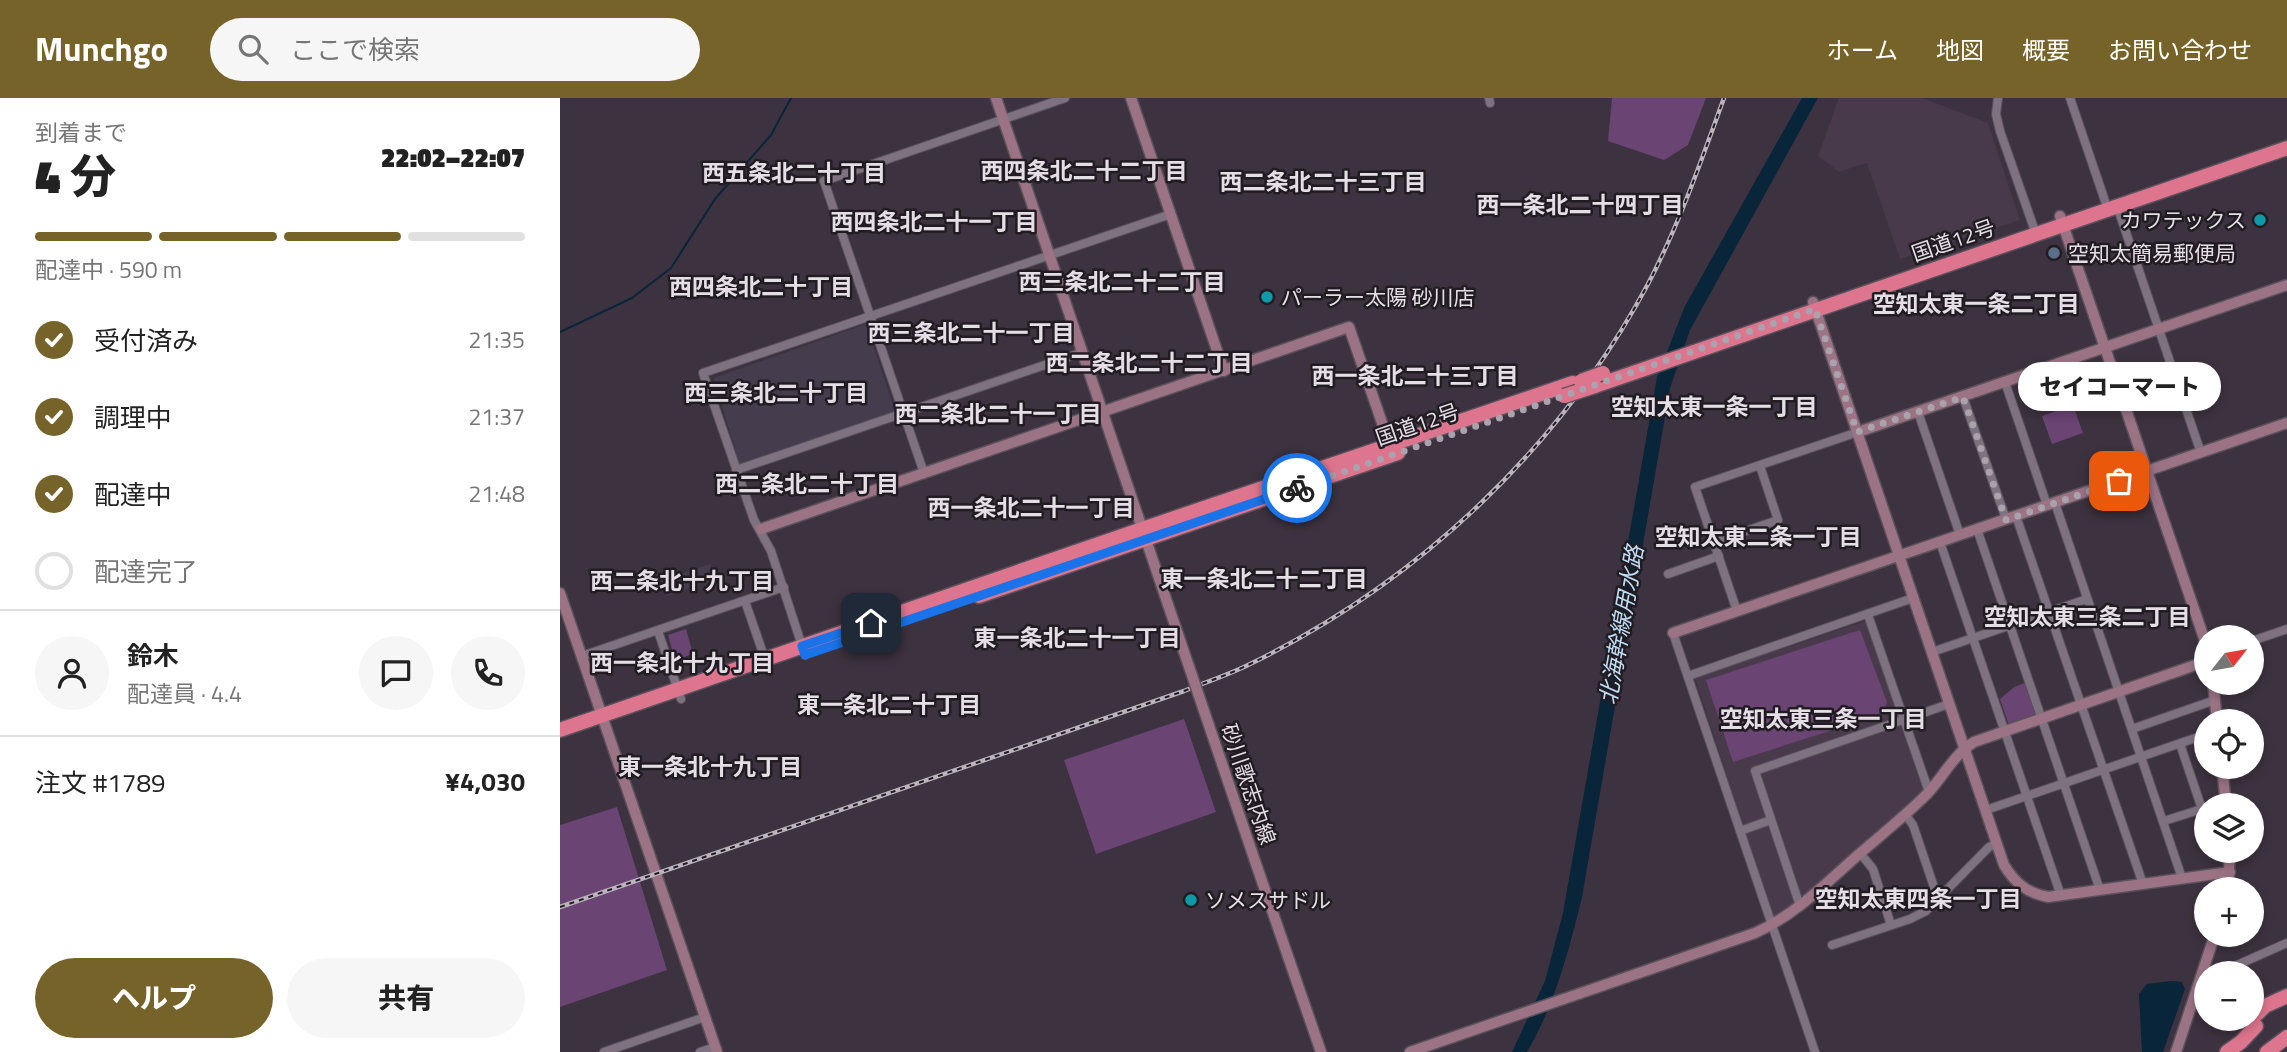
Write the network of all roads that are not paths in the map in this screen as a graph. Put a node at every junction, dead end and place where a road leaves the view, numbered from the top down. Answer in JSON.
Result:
{"nodes":[{"id":1,"x":996,"y":98,"type":"edge"},
{"id":2,"x":1065,"y":98,"type":"edge"},
{"id":3,"x":1131,"y":98,"type":"edge"},
{"id":4,"x":1998,"y":98,"type":"edge"},
{"id":5,"x":2070,"y":98,"type":"edge"},
{"id":6,"x":1004,"y":119,"type":"junction"},
{"id":7,"x":2287,"y":139,"type":"edge"},
{"id":8,"x":2287,"y":148,"type":"edge"},
{"id":9,"x":2111,"y":204,"type":"junction"},
{"id":10,"x":1171,"y":214,"type":"junction"},
{"id":11,"x":2062,"y":220,"type":"junction"},
{"id":12,"x":2034,"y":230,"type":"junction"},
{"id":13,"x":1050,"y":254,"type":"junction"},
{"id":14,"x":2287,"y":285,"type":"edge"},
{"id":15,"x":1814,"y":305,"type":"junction"},
{"id":16,"x":871,"y":316,"type":"junction"},
{"id":17,"x":2159,"y":330,"type":"junction"},
{"id":18,"x":2105,"y":348,"type":"junction"},
{"id":19,"x":1083,"y":352,"type":"junction"},
{"id":20,"x":1224,"y":371,"type":"junction"},
{"id":21,"x":2006,"y":382,"type":"junction"},
{"id":22,"x":1568,"y":389,"type":"junction"},
{"id":23,"x":1963,"y":397,"type":"junction"},
{"id":24,"x":1103,"y":412,"type":"junction"},
{"id":25,"x":1918,"y":412,"type":"junction"},
{"id":26,"x":904,"y":414,"type":"junction"},
{"id":27,"x":2287,"y":423,"type":"edge"},
{"id":28,"x":1857,"y":432,"type":"junction"},
{"id":29,"x":1390,"y":446,"type":"junction"},
{"id":30,"x":2201,"y":453,"type":"junction"},
{"id":31,"x":1760,"y":466,"type":"junction"},
{"id":32,"x":736,"y":470,"type":"junction"},
{"id":33,"x":2147,"y":471,"type":"junction"},
{"id":34,"x":924,"y":473,"type":"junction"},
{"id":35,"x":2051,"y":504,"type":"junction"},
{"id":36,"x":2011,"y":518,"type":"junction"},
{"id":37,"x":761,"y":529,"type":"junction"},
{"id":38,"x":1977,"y":529,"type":"junction"},
{"id":39,"x":1144,"y":535,"type":"junction"},
{"id":40,"x":1960,"y":535,"type":"junction"},
{"id":41,"x":1714,"y":542,"type":"junction"},
{"id":42,"x":1940,"y":542,"type":"junction"},
{"id":43,"x":1900,"y":555,"type":"junction"},
{"id":44,"x":1719,"y":556,"type":"junction"},
{"id":45,"x":1668,"y":574,"type":"dead end"},
{"id":46,"x":784,"y":587,"type":"junction"},
{"id":47,"x":560,"y":593,"type":"edge"},
{"id":48,"x":1913,"y":598,"type":"junction"},
{"id":49,"x":2088,"y":599,"type":"junction"},
{"id":50,"x":745,"y":601,"type":"junction"},
{"id":51,"x":1737,"y":611,"type":"junction"},
{"id":52,"x":2049,"y":612,"type":"junction"},
{"id":53,"x":1868,"y":615,"type":"junction"},
{"id":54,"x":2200,"y":625,"type":"edge"},
{"id":55,"x":2011,"y":626,"type":"junction"},
{"id":56,"x":2287,"y":629,"type":"edge"},
{"id":57,"x":658,"y":631,"type":"junction"},
{"id":58,"x":1673,"y":633,"type":"joint"},
{"id":59,"x":2264,"y":637,"type":"edge"},
{"id":60,"x":1973,"y":639,"type":"junction"},
{"id":61,"x":804,"y":651,"type":"junction"},
{"id":62,"x":1932,"y":652,"type":"junction"},
{"id":63,"x":582,"y":656,"type":"junction"},
{"id":64,"x":766,"y":664,"type":"junction"},
{"id":65,"x":2194,"y":665,"type":"edge"},
{"id":66,"x":1688,"y":677,"type":"junction"},
{"id":67,"x":2119,"y":691,"type":"junction"},
{"id":68,"x":680,"y":694,"type":"junction"},
{"id":69,"x":2215,"y":695,"type":"edge"},
{"id":70,"x":2215,"y":699,"type":"junction"},
{"id":71,"x":1950,"y":704,"type":"junction"},
{"id":72,"x":2081,"y":704,"type":"junction"},
{"id":73,"x":2216,"y":709,"type":"edge"},
{"id":74,"x":2042,"y":718,"type":"junction"},
{"id":75,"x":603,"y":720,"type":"junction"},
{"id":76,"x":1905,"y":720,"type":"junction"},
{"id":77,"x":2132,"y":729,"type":"junction"},
{"id":78,"x":560,"y":730,"type":"edge"},
{"id":79,"x":2005,"y":730,"type":"junction"},
{"id":80,"x":2194,"y":739,"type":"edge"},
{"id":81,"x":560,"y":740,"type":"edge"},
{"id":82,"x":2180,"y":744,"type":"junction"},
{"id":83,"x":1964,"y":748,"type":"junction"},
{"id":84,"x":2142,"y":757,"type":"junction"},
{"id":85,"x":2103,"y":770,"type":"junction"},
{"id":86,"x":2064,"y":784,"type":"junction"},
{"id":87,"x":1929,"y":792,"type":"junction"},
{"id":88,"x":2198,"y":793,"type":"edge"},
{"id":89,"x":2027,"y":796,"type":"junction"},
{"id":90,"x":1986,"y":810,"type":"junction"},
{"id":91,"x":2194,"y":811,"type":"edge"},
{"id":92,"x":1905,"y":814,"type":"junction"},
{"id":93,"x":1771,"y":820,"type":"junction"},
{"id":94,"x":2164,"y":821,"type":"junction"},
{"id":95,"x":1740,"y":831,"type":"junction"},
{"id":96,"x":1997,"y":843,"type":"junction"},
{"id":97,"x":1860,"y":853,"type":"junction"},
{"id":98,"x":2230,"y":863,"type":"edge"},
{"id":99,"x":2230,"y":872,"type":"junction"},
{"id":100,"x":2229,"y":877,"type":"edge"},
{"id":101,"x":2182,"y":878,"type":"junction"},
{"id":102,"x":2143,"y":884,"type":"junction"},
{"id":103,"x":2100,"y":890,"type":"junction"},
{"id":104,"x":2061,"y":896,"type":"junction"},
{"id":105,"x":1938,"y":900,"type":"junction"},
{"id":106,"x":1800,"y":906,"type":"junction"},
{"id":107,"x":1772,"y":925,"type":"junction"},
{"id":108,"x":1891,"y":925,"type":"junction"},
{"id":109,"x":2287,"y":943,"type":"edge"},
{"id":110,"x":1832,"y":945,"type":"dead end"},
{"id":111,"x":2246,"y":961,"type":"edge"},
{"id":112,"x":2287,"y":996,"type":"edge"},
{"id":113,"x":2194,"y":1004,"type":"edge"},
{"id":114,"x":2287,"y":1008,"type":"edge"},
{"id":115,"x":2264,"y":1012,"type":"edge"},
{"id":116,"x":2264,"y":1015,"type":"edge"},
{"id":117,"x":705,"y":1017,"type":"junction"},
{"id":118,"x":2247,"y":1031,"type":"edge"},
{"id":119,"x":2287,"y":1037,"type":"edge"},
{"id":120,"x":716,"y":1049,"type":"edge"},
{"id":121,"x":2228,"y":1051,"type":"edge"},
{"id":122,"x":605,"y":1052,"type":"edge"},
{"id":123,"x":700,"y":1052,"type":"edge"},
{"id":124,"x":1321,"y":1052,"type":"edge"},
{"id":125,"x":1410,"y":1052,"type":"edge"},
{"id":126,"x":1815,"y":1052,"type":"edge"},
{"id":127,"x":2176,"y":1052,"type":"edge"},
{"id":128,"x":2267,"y":1052,"type":"edge"}],
"edges":[{"from":1,"to":6,"type":"street","name":"砂川歌志内線"},
{"from":2,"to":6,"type":"street"},
{"from":3,"to":10,"type":"street"},
{"from":4,"to":12,"type":"street"},
{"from":5,"to":9,"type":"street"},
{"from":6,"to":13,"type":"street","name":"砂川歌志内線"},
{"from":6,"to":16,"type":"street"},
{"from":7,"to":9,"type":"highway","name":"国道12号"},
{"from":8,"to":9,"type":"highway","name":"国道12号"},
{"from":9,"to":11,"type":"highway","name":"国道12号"},
{"from":9,"to":17,"type":"street"},
{"from":10,"to":13,"type":"street"},
{"from":10,"to":20,"type":"street"},
{"from":11,"to":12,"type":"highway","name":"国道12号"},
{"from":11,"to":18,"type":"street"},
{"from":12,"to":15,"type":"highway","name":"国道12号"},
{"from":13,"to":16,"type":"street"},
{"from":13,"to":19,"type":"street","name":"砂川歌志内線"},
{"from":14,"to":17,"type":"street"},
{"from":15,"to":22,"type":"highway","name":"国道12号","bridge":true},
{"from":15,"to":28,"type":"street"},
{"from":16,"to":26,"type":"street"},
{"from":16,"to":32,"type":"street"},
{"from":17,"to":18,"type":"street"},
{"from":17,"to":30,"type":"street"},
{"from":18,"to":21,"type":"street"},
{"from":18,"to":33,"type":"street"},
{"from":19,"to":24,"type":"street","name":"砂川歌志内線"},
{"from":19,"to":26,"type":"street"},
{"from":20,"to":24,"type":"street"},
{"from":20,"to":29,"type":"street"},
{"from":21,"to":23,"type":"street"},
{"from":21,"to":35,"type":"street"},
{"from":22,"to":29,"type":"highway","name":"国道12号"},
{"from":22,"to":39,"type":"highway","name":"国道12号"},
{"from":23,"to":25,"type":"street"},
{"from":23,"to":36,"type":"street"},
{"from":24,"to":34,"type":"street"},
{"from":24,"to":39,"type":"street","name":"砂川歌志内線"},
{"from":25,"to":28,"type":"street"},
{"from":25,"to":40,"type":"street"},
{"from":26,"to":32,"type":"street"},
{"from":26,"to":34,"type":"street"},
{"from":27,"to":30,"type":"street"},
{"from":28,"to":31,"type":"street"},
{"from":28,"to":43,"type":"street"},
{"from":29,"to":39,"type":"highway","name":"国道12号"},
{"from":30,"to":33,"type":"street"},
{"from":31,"to":41,"type":"street"},
{"from":31,"to":41,"type":"street"},
{"from":32,"to":37,"type":"street"},
{"from":33,"to":35,"type":"street"},
{"from":33,"to":54,"type":"street"},
{"from":34,"to":37,"type":"street"},
{"from":35,"to":36,"type":"street"},
{"from":35,"to":49,"type":"street"},
{"from":36,"to":38,"type":"street"},
{"from":36,"to":52,"type":"street"},
{"from":37,"to":46,"type":"street"},
{"from":38,"to":40,"type":"street"},
{"from":38,"to":55,"type":"street"},
{"from":39,"to":61,"type":"highway","name":"国道12号"},
{"from":39,"to":124,"type":"street","name":"砂川歌志内線","bridge":true},
{"from":40,"to":42,"type":"street"},
{"from":41,"to":44,"type":"street"},
{"from":42,"to":43,"type":"street"},
{"from":42,"to":60,"type":"street"},
{"from":43,"to":48,"type":"street"},
{"from":43,"to":51,"type":"street"},
{"from":44,"to":45,"type":"street"},
{"from":44,"to":51,"type":"street"},
{"from":46,"to":50,"type":"street"},
{"from":46,"to":61,"type":"street"},
{"from":47,"to":63,"type":"street"},
{"from":48,"to":53,"type":"street"},
{"from":48,"to":62,"type":"street"},
{"from":49,"to":52,"type":"street"},
{"from":49,"to":67,"type":"street"},
{"from":50,"to":57,"type":"street"},
{"from":50,"to":64,"type":"street"},
{"from":51,"to":58,"type":"street"},
{"from":52,"to":55,"type":"street"},
{"from":52,"to":72,"type":"street"},
{"from":53,"to":66,"type":"street"},
{"from":53,"to":76,"type":"street"},
{"from":55,"to":60,"type":"street"},
{"from":55,"to":74,"type":"street"},
{"from":56,"to":59,"type":"street"},
{"from":57,"to":63,"type":"street"},
{"from":57,"to":68,"type":"street"},
{"from":58,"to":66,"type":"street"},
{"from":60,"to":62,"type":"street"},
{"from":60,"to":79,"type":"street"},
{"from":61,"to":64,"type":"highway","name":"国道12号"},
{"from":62,"to":71,"type":"street"},
{"from":63,"to":75,"type":"street"},
{"from":64,"to":68,"type":"highway","name":"国道12号"},
{"from":65,"to":67,"type":"street"},
{"from":66,"to":95,"type":"street"},
{"from":67,"to":72,"type":"street"},
{"from":67,"to":77,"type":"street"},
{"from":68,"to":75,"type":"highway","name":"国道12号"},
{"from":69,"to":70,"type":"street"},
{"from":70,"to":73,"type":"street"},
{"from":70,"to":77,"type":"street"},
{"from":71,"to":76,"type":"street"},
{"from":71,"to":83,"type":"street"},
{"from":72,"to":74,"type":"street"},
{"from":72,"to":85,"type":"street"},
{"from":74,"to":79,"type":"street"},
{"from":74,"to":86,"type":"street"},
{"from":75,"to":78,"type":"highway","name":"国道12号"},
{"from":75,"to":81,"type":"highway","name":"国道12号"},
{"from":75,"to":117,"type":"street"},
{"from":76,"to":87,"type":"street"},
{"from":76,"to":93,"type":"street"},
{"from":77,"to":84,"type":"street"},
{"from":79,"to":83,"type":"street"},
{"from":79,"to":89,"type":"street"},
{"from":80,"to":82,"type":"street"},
{"from":82,"to":84,"type":"street"},
{"from":82,"to":88,"type":"street"},
{"from":83,"to":87,"type":"street"},
{"from":83,"to":90,"type":"street"},
{"from":84,"to":85,"type":"street"},
{"from":84,"to":94,"type":"street"},
{"from":85,"to":86,"type":"street"},
{"from":85,"to":102,"type":"street"},
{"from":86,"to":89,"type":"street"},
{"from":86,"to":103,"type":"street"},
{"from":87,"to":92,"type":"street"},
{"from":89,"to":90,"type":"street"},
{"from":89,"to":104,"type":"street"},
{"from":90,"to":96,"type":"street"},
{"from":91,"to":94,"type":"street"},
{"from":92,"to":97,"type":"street"},
{"from":92,"to":105,"type":"street"},
{"from":93,"to":95,"type":"street"},
{"from":93,"to":106,"type":"street"},
{"from":94,"to":101,"type":"street"},
{"from":95,"to":107,"type":"street"},
{"from":96,"to":104,"type":"street"},
{"from":96,"to":105,"type":"street"},
{"from":97,"to":106,"type":"street"},
{"from":97,"to":108,"type":"street"},
{"from":98,"to":99,"type":"street"},
{"from":99,"to":100,"type":"street"},
{"from":99,"to":101,"type":"street"},
{"from":101,"to":102,"type":"street"},
{"from":102,"to":103,"type":"street"},
{"from":103,"to":104,"type":"street"},
{"from":105,"to":108,"type":"street"},
{"from":106,"to":107,"type":"street"},
{"from":107,"to":125,"type":"street"},
{"from":107,"to":126,"type":"street"},
{"from":108,"to":110,"type":"street"},
{"from":109,"to":111,"type":"street"},
{"from":112,"to":115,"type":"highway"},
{"from":113,"to":127,"type":"street"},
{"from":114,"to":116,"type":"highway"},
{"from":117,"to":120,"type":"street"},
{"from":117,"to":122,"type":"street"},
{"from":118,"to":121,"type":"highway"},
{"from":119,"to":128,"type":"highway"},
{"from":120,"to":123,"type":"street"}]}
